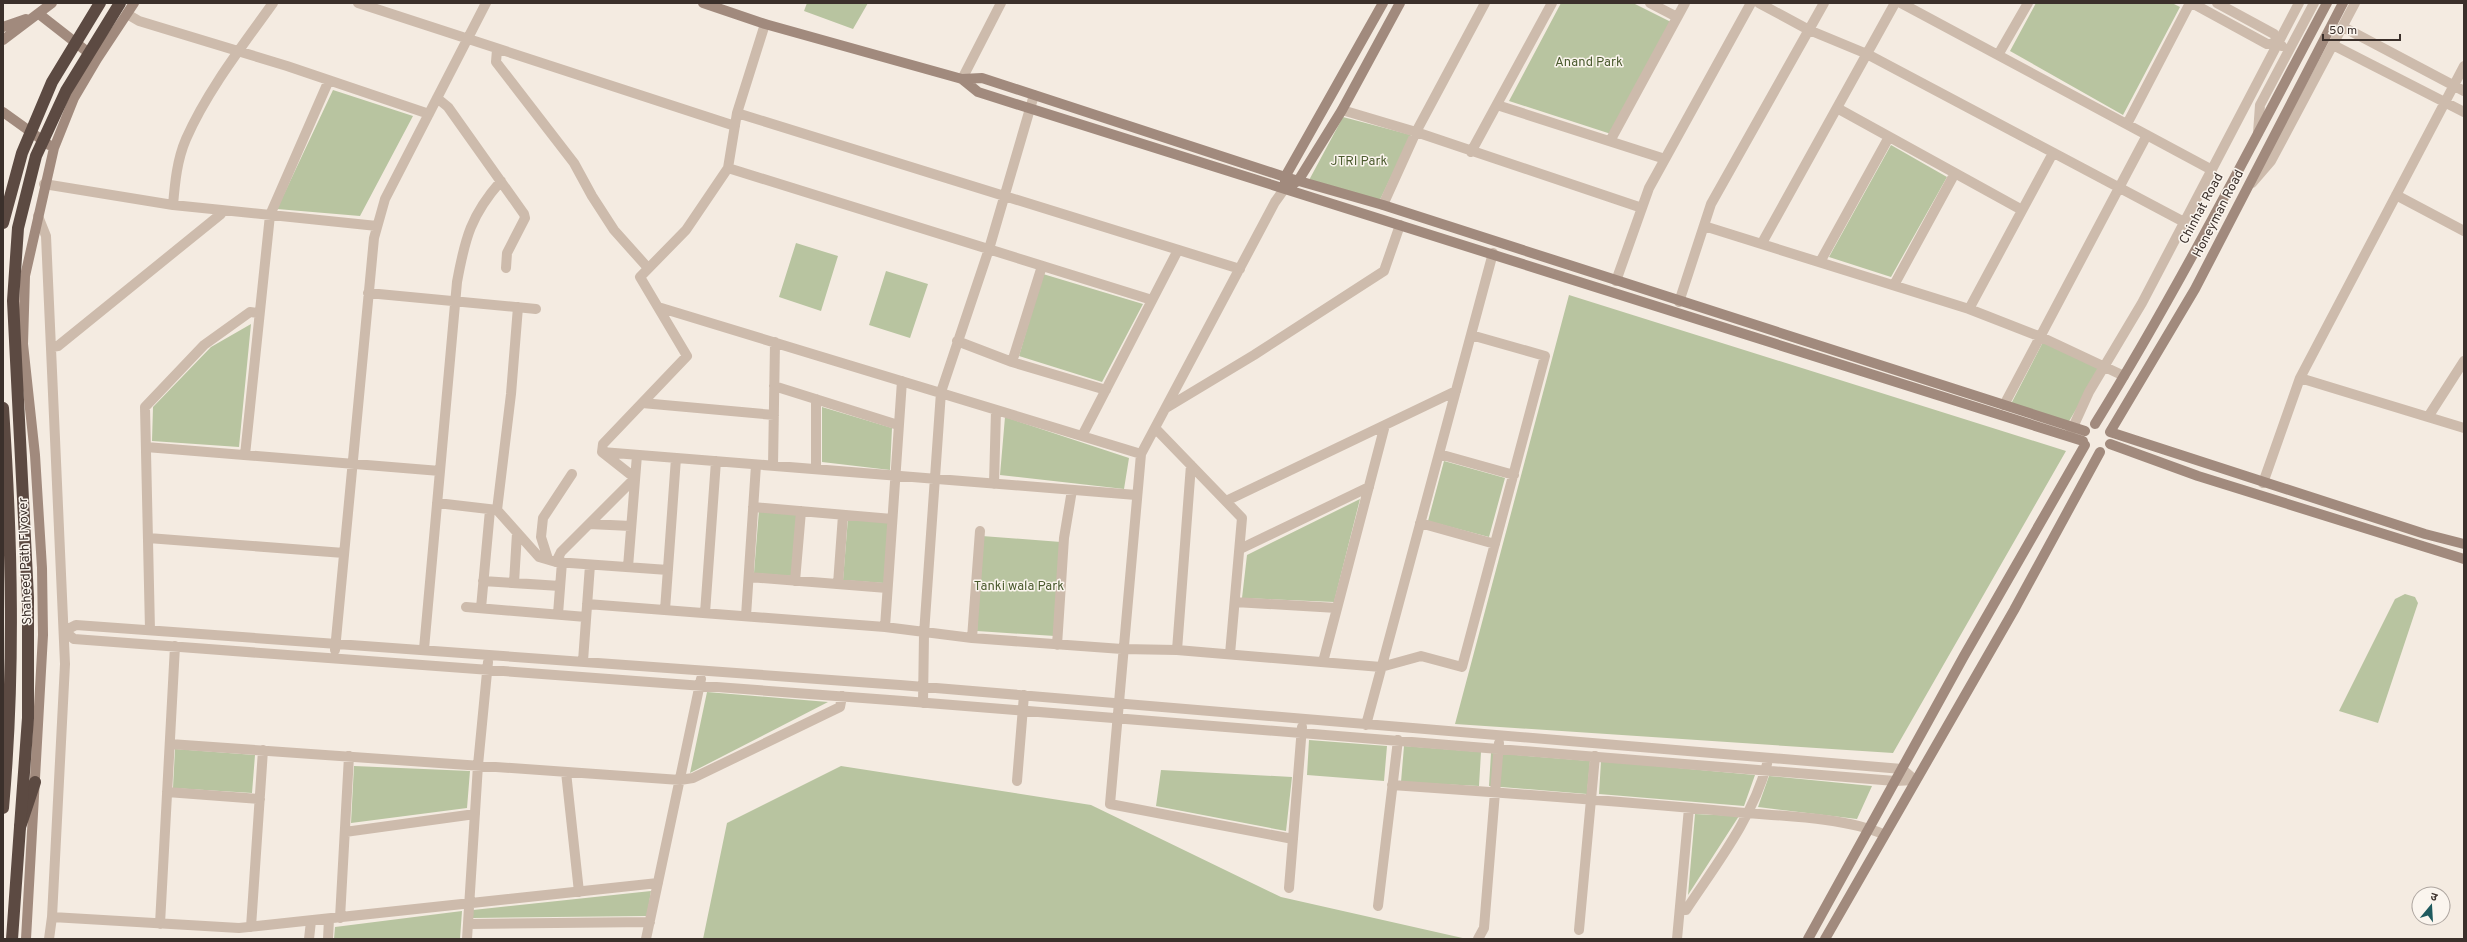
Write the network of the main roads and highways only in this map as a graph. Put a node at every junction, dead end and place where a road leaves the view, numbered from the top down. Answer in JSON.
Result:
{"nodes":[{"id":1,"x":100,"y":3,"type":"edge"},
{"id":2,"x":120,"y":3,"type":"edge"},
{"id":3,"x":3,"y":223,"type":"edge"},
{"id":4,"x":3,"y":408,"type":"edge"},
{"id":5,"x":6,"y":732,"type":"edge"},
{"id":6,"x":35,"y":782,"type":"road end"},
{"id":7,"x":3,"y":808,"type":"edge"},
{"id":8,"x":20,"y":827,"type":"junction"},
{"id":9,"x":12,"y":939,"type":"edge"}],
"edges":[{"from":1,"to":3,"type":"highway","bridge":true},
{"from":2,"to":8,"type":"highway","name":"Shaheed Path Flyover","bridge":true},
{"from":4,"to":5,"type":"highway","name":"Shaheed Path Flyover"},
{"from":5,"to":7,"type":"highway","name":"Shaheed Path Flyover"},
{"from":6,"to":8,"type":"highway","bridge":true},
{"from":8,"to":9,"type":"highway","name":"Shaheed Path Flyover"}]}
